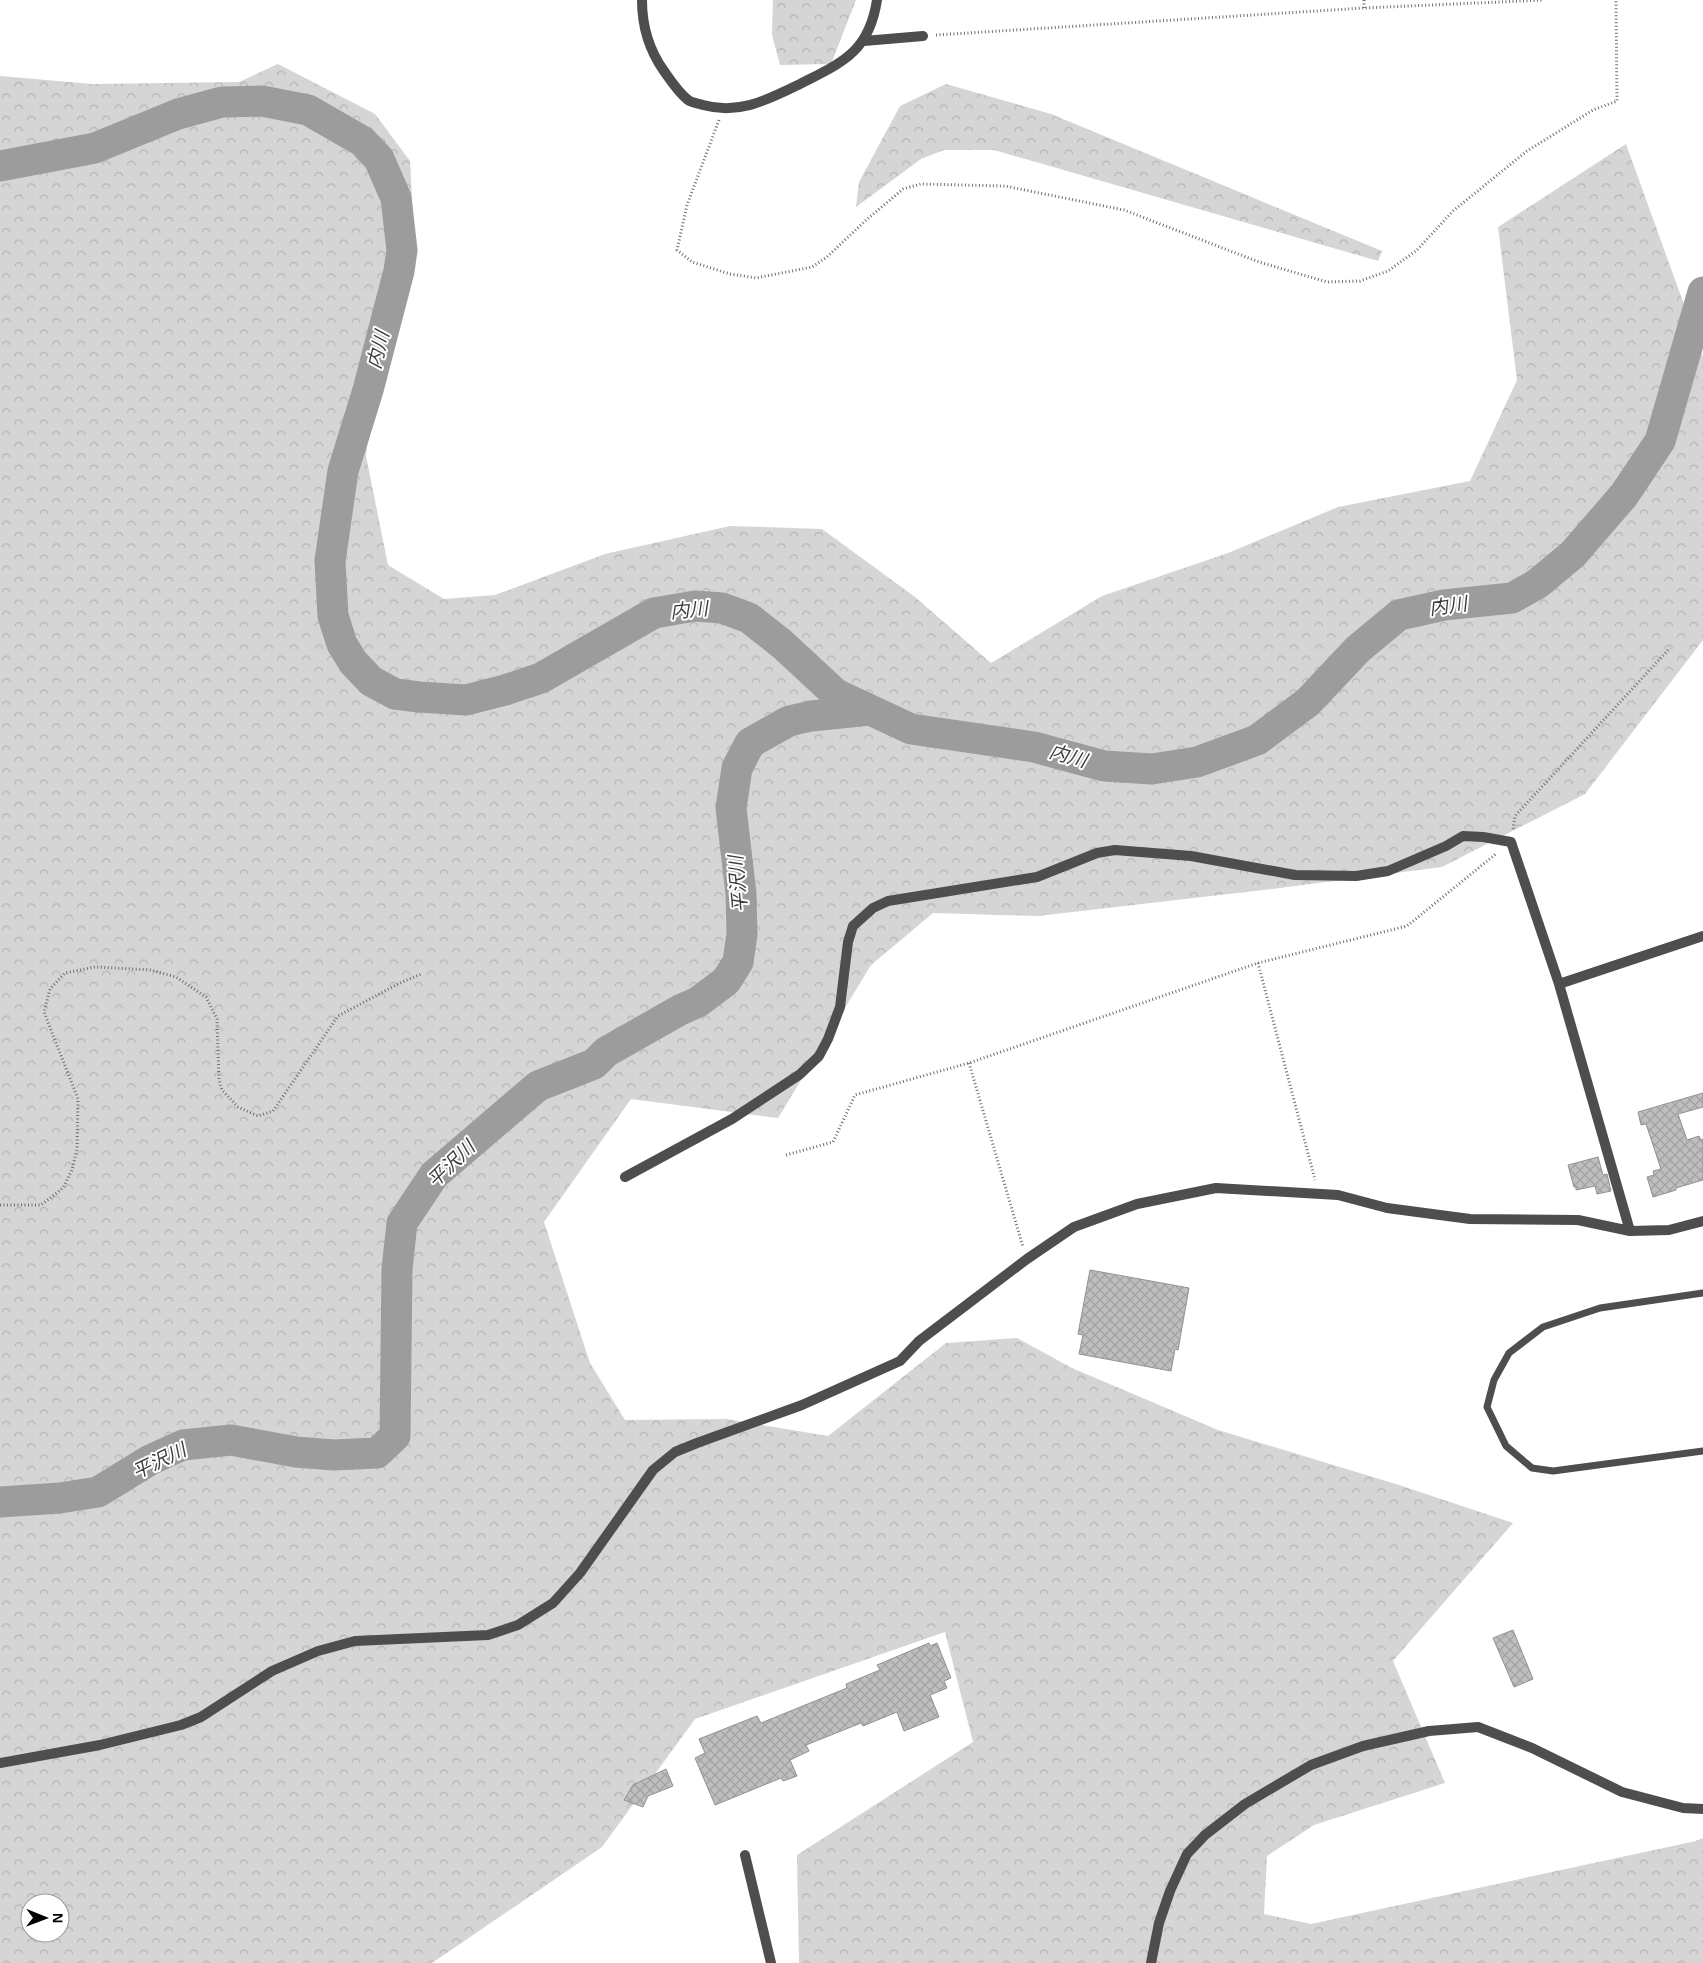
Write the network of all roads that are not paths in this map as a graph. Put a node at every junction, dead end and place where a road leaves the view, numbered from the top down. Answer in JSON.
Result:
{"nodes":[{"id":1,"x":642,"y":0,"type":"edge"},
{"id":2,"x":877,"y":0,"type":"edge"},
{"id":3,"x":923,"y":36,"type":"road end"},
{"id":4,"x":864,"y":41,"type":"junction"},
{"id":5,"x":1703,"y":936,"type":"edge"},
{"id":6,"x":1558,"y":984,"type":"junction"},
{"id":7,"x":625,"y":1176,"type":"dead end"},
{"id":8,"x":1703,"y":1221,"type":"edge"},
{"id":9,"x":1630,"y":1231,"type":"junction"},
{"id":10,"x":1703,"y":1293,"type":"edge"},
{"id":11,"x":1703,"y":1451,"type":"edge"},
{"id":12,"x":0,"y":1763,"type":"edge"},
{"id":13,"x":1703,"y":1809,"type":"edge"},
{"id":14,"x":744,"y":1855,"type":"dead end"},
{"id":15,"x":771,"y":1963,"type":"edge"},
{"id":16,"x":1151,"y":1963,"type":"edge"}],
"edges":[{"from":1,"to":4,"type":"street"},
{"from":2,"to":4,"type":"street"},
{"from":3,"to":4,"type":"street"},
{"from":5,"to":6,"type":"street"},
{"from":6,"to":7,"type":"street"},
{"from":6,"to":9,"type":"street"},
{"from":8,"to":9,"type":"street"},
{"from":9,"to":12,"type":"street"},
{"from":10,"to":11,"type":"lane"},
{"from":13,"to":16,"type":"street"},
{"from":14,"to":15,"type":"street"}]}
